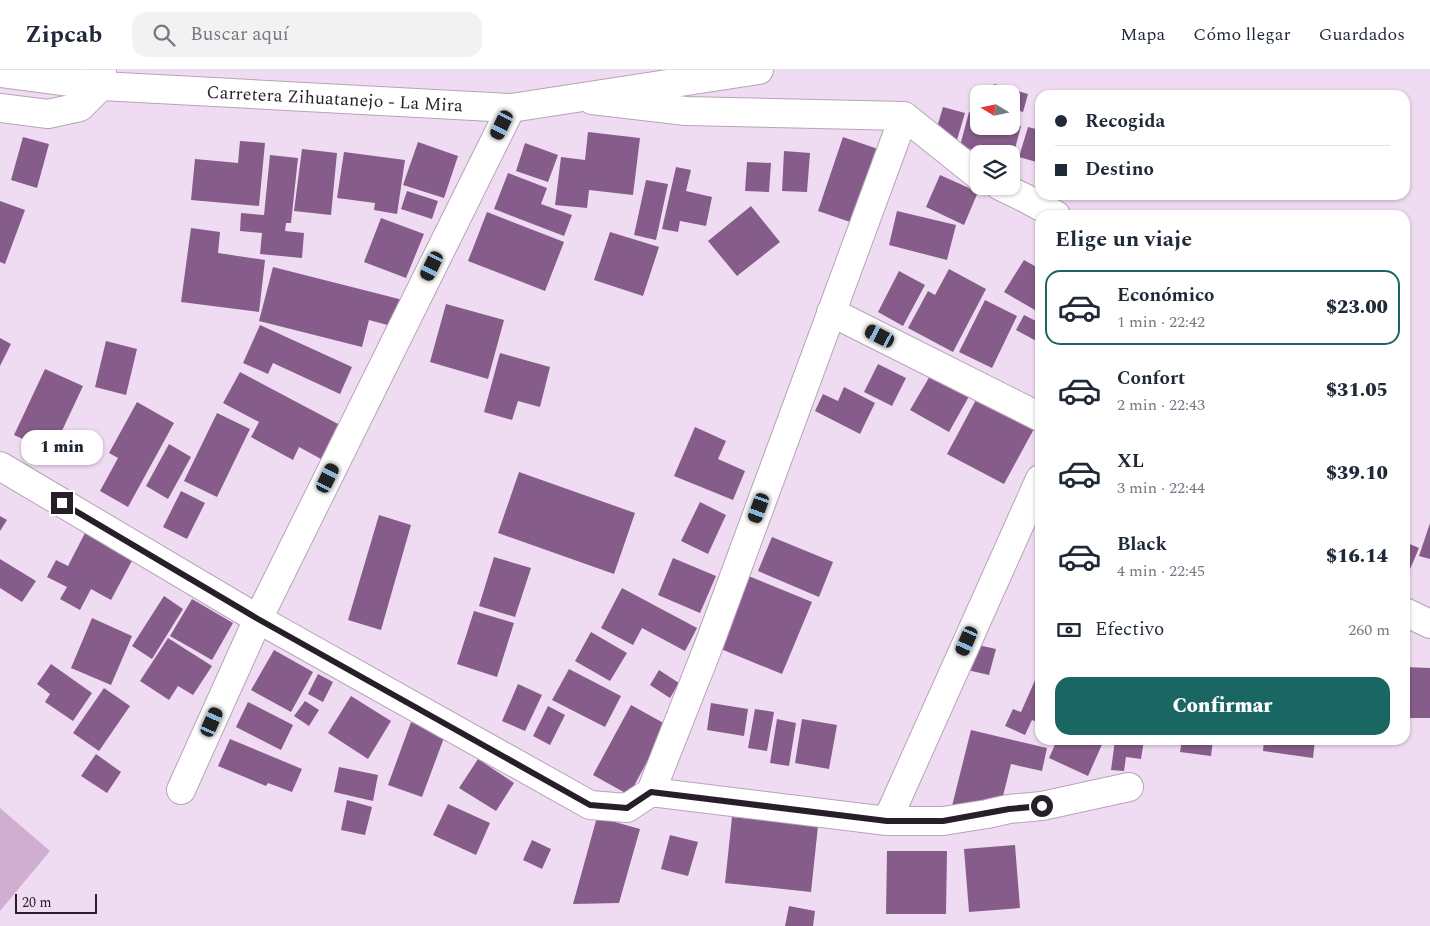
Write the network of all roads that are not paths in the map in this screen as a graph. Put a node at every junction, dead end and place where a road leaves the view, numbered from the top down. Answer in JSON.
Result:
{"nodes":[{"id":1,"x":760,"y":70,"type":"edge"},
{"id":2,"x":0,"y":72,"type":"edge"},
{"id":3,"x":101,"y":78,"type":"edge"},
{"id":4,"x":573,"y":97,"type":"junction"},
{"id":5,"x":0,"y":108,"type":"edge"},
{"id":6,"x":511,"y":108,"type":"junction"},
{"id":7,"x":904,"y":116,"type":"junction"},
{"id":8,"x":970,"y":169,"type":"edge"},
{"id":9,"x":1019,"y":195,"type":"edge"},
{"id":10,"x":1047,"y":210,"type":"edge"},
{"id":11,"x":831,"y":312,"type":"junction"},
{"id":12,"x":1035,"y":414,"type":"edge"},
{"id":13,"x":0,"y":466,"type":"edge"},
{"id":14,"x":1035,"y":490,"type":"edge"},
{"id":15,"x":1410,"y":614,"type":"edge"},
{"id":16,"x":258,"y":619,"type":"junction"},
{"id":17,"x":1430,"y":624,"type":"edge"},
{"id":18,"x":1129,"y":788,"type":"dead end"},
{"id":19,"x":181,"y":790,"type":"dead end"},
{"id":20,"x":651,"y":792,"type":"junction"},
{"id":21,"x":887,"y":821,"type":"junction"}],
"edges":[{"from":1,"to":4,"type":"main road","name":"Carretera Zihuatanejo - La Mira"},
{"from":2,"to":3,"type":"main road","name":"Carretera Zihuatanejo - La Mira"},
{"from":3,"to":5,"type":"main road"},
{"from":3,"to":6,"type":"main road","name":"Carretera Zihuatanejo - La Mira"},
{"from":4,"to":6,"type":"main road","name":"Carretera Zihuatanejo - La Mira"},
{"from":4,"to":7,"type":"main road"},
{"from":6,"to":16,"type":"main road"},
{"from":7,"to":8,"type":"main road"},
{"from":7,"to":11,"type":"main road"},
{"from":9,"to":10,"type":"main road"},
{"from":11,"to":12,"type":"main road"},
{"from":11,"to":20,"type":"main road"},
{"from":13,"to":16,"type":"main road"},
{"from":14,"to":21,"type":"main road"},
{"from":15,"to":17,"type":"main road"},
{"from":16,"to":19,"type":"main road"},
{"from":16,"to":20,"type":"main road"},
{"from":18,"to":21,"type":"main road"},
{"from":20,"to":21,"type":"main road"}]}
